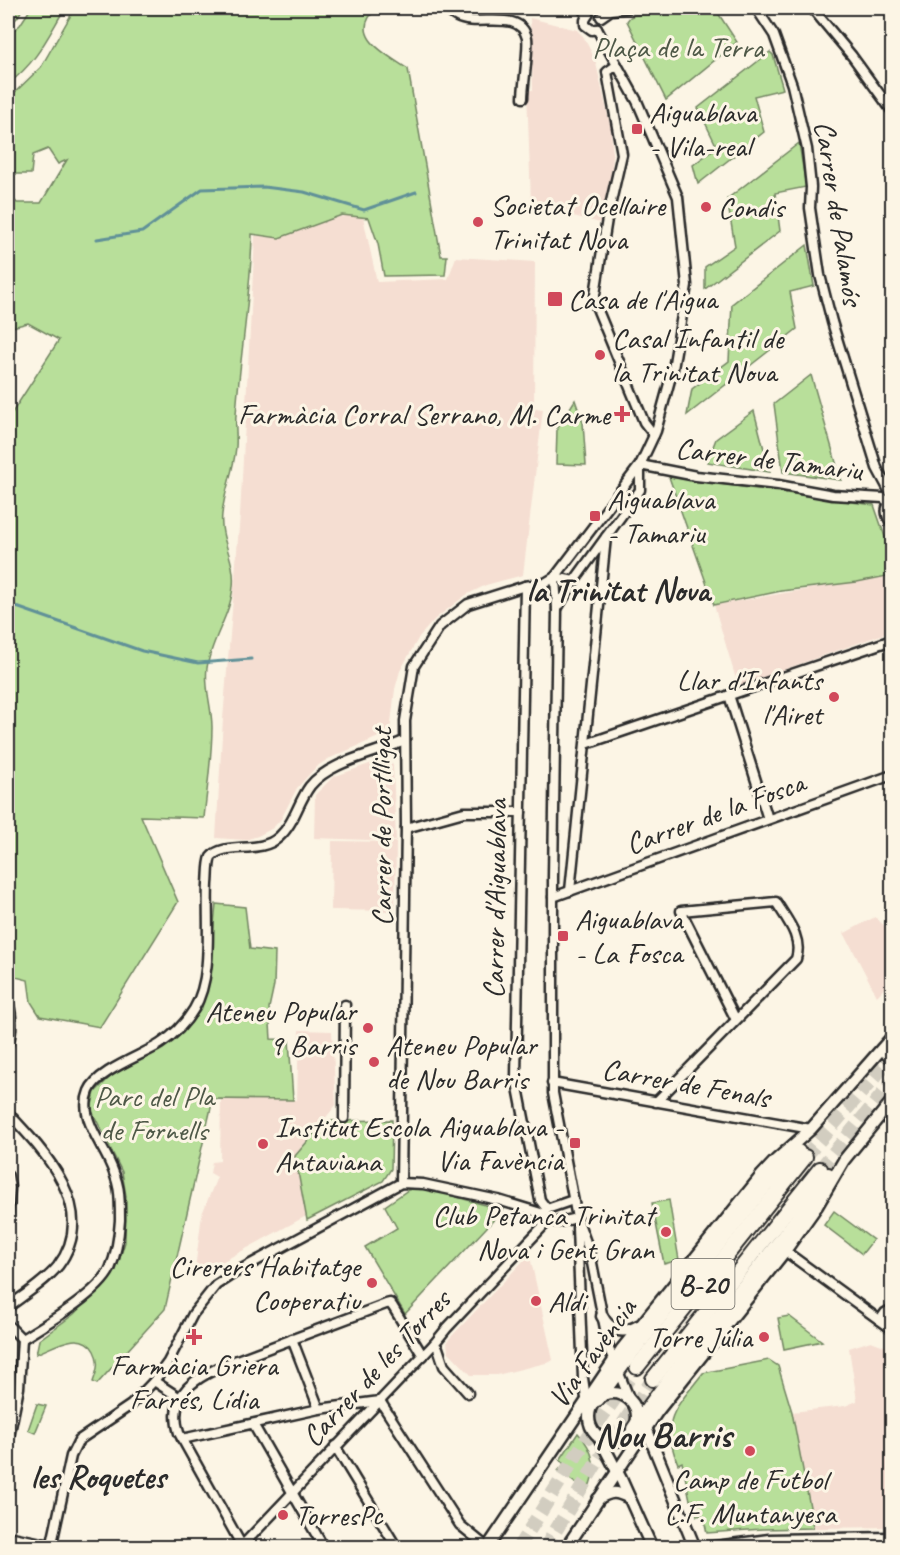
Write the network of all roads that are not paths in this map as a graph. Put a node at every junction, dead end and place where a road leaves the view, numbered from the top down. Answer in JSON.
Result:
{"nodes":[{"id":1,"x":447,"y":8,"type":"edge"},
{"id":2,"x":581,"y":8,"type":"edge"},
{"id":3,"x":628,"y":8,"type":"edge"},
{"id":4,"x":756,"y":8,"type":"edge"},
{"id":5,"x":812,"y":8,"type":"edge"},
{"id":6,"x":588,"y":15,"type":"junction"},
{"id":7,"x":601,"y":17,"type":"junction"},
{"id":8,"x":597,"y":29,"type":"junction"},
{"id":9,"x":617,"y":65,"type":"junction"},
{"id":10,"x":523,"y":98,"type":"dead end"},
{"id":11,"x":892,"y":111,"type":"edge"},
{"id":12,"x":654,"y":435,"type":"junction"},
{"id":13,"x":640,"y":465,"type":"junction"},
{"id":14,"x":892,"y":500,"type":"edge"},
{"id":15,"x":892,"y":525,"type":"edge"},
{"id":16,"x":606,"y":537,"type":"junction"},
{"id":17,"x":555,"y":577,"type":"junction"},
{"id":18,"x":574,"y":581,"type":"junction"},
{"id":19,"x":525,"y":586,"type":"junction"},
{"id":20,"x":557,"y":609,"type":"junction"},
{"id":21,"x":892,"y":640,"type":"edge"},
{"id":22,"x":729,"y":695,"type":"junction"},
{"id":23,"x":404,"y":741,"type":"junction"},
{"id":24,"x":586,"y":744,"type":"junction"},
{"id":25,"x":892,"y":775,"type":"edge"},
{"id":26,"x":521,"y":812,"type":"junction"},
{"id":27,"x":768,"y":819,"type":"junction"},
{"id":28,"x":406,"y":828,"type":"junction"},
{"id":29,"x":553,"y":877,"type":"junction"},
{"id":30,"x":570,"y":879,"type":"junction"},
{"id":31,"x":570,"y":891,"type":"junction"},
{"id":32,"x":553,"y":897,"type":"junction"},
{"id":33,"x":8,"y":1001,"type":"edge"},
{"id":34,"x":345,"y":1005,"type":"dead end"},
{"id":35,"x":736,"y":1020,"type":"junction"},
{"id":36,"x":892,"y":1038,"type":"edge"},
{"id":37,"x":8,"y":1044,"type":"edge"},
{"id":38,"x":881,"y":1050,"type":"junction"},
{"id":39,"x":892,"y":1060,"type":"edge"},
{"id":40,"x":552,"y":1083,"type":"junction"},
{"id":41,"x":892,"y":1101,"type":"edge"},
{"id":42,"x":656,"y":1102,"type":"junction"},
{"id":43,"x":8,"y":1113,"type":"edge"},
{"id":44,"x":344,"y":1118,"type":"dead end"},
{"id":45,"x":811,"y":1129,"type":"junction"},
{"id":46,"x":8,"y":1176,"type":"edge"},
{"id":47,"x":401,"y":1183,"type":"junction"},
{"id":48,"x":573,"y":1200,"type":"junction"},
{"id":49,"x":8,"y":1214,"type":"edge"},
{"id":50,"x":546,"y":1215,"type":"junction"},
{"id":51,"x":577,"y":1218,"type":"junction"},
{"id":52,"x":785,"y":1251,"type":"junction"},
{"id":53,"x":8,"y":1307,"type":"edge"},
{"id":54,"x":892,"y":1309,"type":"edge"},
{"id":55,"x":603,"y":1316,"type":"junction"},
{"id":56,"x":880,"y":1320,"type":"junction"},
{"id":57,"x":643,"y":1322,"type":"junction"},
{"id":58,"x":8,"y":1325,"type":"edge"},
{"id":59,"x":892,"y":1329,"type":"edge"},
{"id":60,"x":22,"y":1339,"type":"junction"},
{"id":61,"x":292,"y":1339,"type":"junction"},
{"id":62,"x":434,"y":1344,"type":"junction"},
{"id":63,"x":423,"y":1356,"type":"junction"},
{"id":64,"x":615,"y":1366,"type":"junction"},
{"id":65,"x":637,"y":1367,"type":"tunnel mouth"},
{"id":66,"x":653,"y":1379,"type":"tunnel mouth"},
{"id":67,"x":154,"y":1381,"type":"junction"},
{"id":68,"x":584,"y":1386,"type":"junction"},
{"id":69,"x":468,"y":1393,"type":"dead end"},
{"id":70,"x":182,"y":1394,"type":"junction"},
{"id":71,"x":591,"y":1400,"type":"junction"},
{"id":72,"x":630,"y":1400,"type":"junction"},
{"id":73,"x":380,"y":1401,"type":"junction"},
{"id":74,"x":319,"y":1409,"type":"junction"},
{"id":75,"x":576,"y":1415,"type":"junction"},
{"id":76,"x":253,"y":1424,"type":"junction"},
{"id":77,"x":638,"y":1424,"type":"junction"},
{"id":78,"x":599,"y":1437,"type":"junction"},
{"id":79,"x":182,"y":1439,"type":"junction"},
{"id":80,"x":8,"y":1442,"type":"edge"},
{"id":81,"x":335,"y":1446,"type":"junction"},
{"id":82,"x":619,"y":1466,"type":"junction"},
{"id":83,"x":292,"y":1492,"type":"junction"},
{"id":84,"x":630,"y":1499,"type":"junction"},
{"id":85,"x":595,"y":1501,"type":"junction"},
{"id":86,"x":8,"y":1536,"type":"edge"},
{"id":87,"x":892,"y":1537,"type":"edge"},
{"id":88,"x":873,"y":1538,"type":"junction"},
{"id":89,"x":826,"y":1543,"type":"edge"},
{"id":90,"x":51,"y":1546,"type":"edge"},
{"id":91,"x":241,"y":1546,"type":"edge"},
{"id":92,"x":487,"y":1547,"type":"edge"},
{"id":93,"x":66,"y":1548,"type":"edge"},
{"id":94,"x":324,"y":1548,"type":"edge"},
{"id":95,"x":397,"y":1548,"type":"edge"},
{"id":96,"x":566,"y":1548,"type":"edge"},
{"id":97,"x":651,"y":1548,"type":"edge"},
{"id":98,"x":695,"y":1548,"type":"edge"},
{"id":99,"x":700,"y":1548,"type":"edge"},
{"id":100,"x":874,"y":1548,"type":"edge"}],
"edges":[{"from":1,"to":10,"type":"street"},
{"from":2,"to":6,"type":"street"},
{"from":3,"to":7,"type":"street"},
{"from":4,"to":14,"type":"street","name":"Carrer de Palamós"},
{"from":5,"to":11,"type":"street"},
{"from":6,"to":7,"type":"street"},
{"from":6,"to":8,"type":"street"},
{"from":7,"to":8,"type":"street"},
{"from":8,"to":9,"type":"street"},
{"from":9,"to":12,"type":"street"},
{"from":9,"to":12,"type":"street"},
{"from":12,"to":13,"type":"street"},
{"from":13,"to":14,"type":"street","name":"Carrer de Tamariu"},
{"from":13,"to":16,"type":"street"},
{"from":13,"to":17,"type":"street"},
{"from":14,"to":15,"type":"street"},
{"from":16,"to":18,"type":"street"},
{"from":16,"to":24,"type":"street"},
{"from":17,"to":18,"type":"street","name":"Carrer de Portlligat"},
{"from":17,"to":19,"type":"street","name":"Carrer de Portlligat"},
{"from":17,"to":20,"type":"street","name":"Carrer d'Aiguablava"},
{"from":18,"to":20,"type":"street"},
{"from":19,"to":23,"type":"street","name":"Carrer de Portlligat"},
{"from":19,"to":26,"type":"street","name":"Carrer d'Aiguablava"},
{"from":20,"to":29,"type":"street","name":"Carrer d'Aiguablava"},
{"from":21,"to":22,"type":"street"},
{"from":22,"to":24,"type":"street"},
{"from":22,"to":27,"type":"street"},
{"from":23,"to":28,"type":"street","name":"Carrer de Portlligat"},
{"from":23,"to":60,"type":"street"},
{"from":24,"to":30,"type":"street"},
{"from":25,"to":27,"type":"street","name":"Carrer de la Fosca"},
{"from":26,"to":28,"type":"street"},
{"from":26,"to":50,"type":"street","name":"Carrer d'Aiguablava"},
{"from":27,"to":31,"type":"street","name":"Carrer de la Fosca"},
{"from":28,"to":47,"type":"street","name":"Carrer de Portlligat"},
{"from":29,"to":30,"type":"street","name":"Carrer d'Aiguablava"},
{"from":29,"to":32,"type":"street","name":"Carrer d'Aiguablava"},
{"from":30,"to":31,"type":"street"},
{"from":31,"to":32,"type":"street","name":"Carrer de la Fosca"},
{"from":32,"to":40,"type":"street","name":"Carrer d'Aiguablava"},
{"from":33,"to":37,"type":"street"},
{"from":34,"to":44,"type":"street"},
{"from":35,"to":35,"type":"street"},
{"from":35,"to":42,"type":"street"},
{"from":36,"to":38,"type":"street","name":"Via Favència"},
{"from":38,"to":39,"type":"street"},
{"from":38,"to":45,"type":"street","name":"Via Favència"},
{"from":40,"to":42,"type":"street","name":"Carrer de Fenals"},
{"from":40,"to":48,"type":"street","name":"Carrer d'Aiguablava"},
{"from":41,"to":52,"type":"street"},
{"from":42,"to":45,"type":"street","name":"Carrer de Fenals"},
{"from":43,"to":53,"type":"street"},
{"from":45,"to":57,"type":"street","name":"Via Favència"},
{"from":46,"to":49,"type":"street"},
{"from":47,"to":50,"type":"street"},
{"from":47,"to":67,"type":"street"},
{"from":48,"to":50,"type":"street"},
{"from":48,"to":51,"type":"street","name":"Carrer d'Aiguablava"},
{"from":50,"to":51,"type":"street"},
{"from":50,"to":62,"type":"street","name":"Carrer de les Torres"},
{"from":51,"to":55,"type":"street","name":"Carrer d'Aiguablava"},
{"from":51,"to":68,"type":"street","name":"Carrer d'Aiguablava"},
{"from":52,"to":56,"type":"street"},
{"from":52,"to":77,"type":"street"},
{"from":54,"to":56,"type":"street"},
{"from":55,"to":57,"type":"street"},
{"from":55,"to":64,"type":"street","name":"Carrer d'Aiguablava"},
{"from":56,"to":59,"type":"street"},
{"from":57,"to":64,"type":"street","name":"Via Favència"},
{"from":58,"to":60,"type":"street"},
{"from":60,"to":80,"type":"street"},
{"from":61,"to":63,"type":"street"},
{"from":61,"to":70,"type":"street"},
{"from":61,"to":74,"type":"street"},
{"from":62,"to":63,"type":"street","name":"Carrer de les Torres"},
{"from":62,"to":69,"type":"street"},
{"from":63,"to":73,"type":"street","name":"Carrer de les Torres"},
{"from":64,"to":65,"type":"highway","number":"B-20"},
{"from":64,"to":71,"type":"highway"},
{"from":64,"to":72,"type":"street","name":"Carrer d'Aiguablava"},
{"from":66,"to":77,"type":"highway","number":"B-20"},
{"from":67,"to":70,"type":"street"},
{"from":67,"to":90,"type":"street"},
{"from":68,"to":71,"type":"street","name":"Carrer d'Aiguablava"},
{"from":68,"to":75,"type":"street","name":"Carrer d'Aiguablava"},
{"from":70,"to":79,"type":"street"},
{"from":71,"to":72,"type":"street"},
{"from":71,"to":75,"type":"street","name":"Via Favència"},
{"from":71,"to":78,"type":"street"},
{"from":72,"to":77,"type":"street"},
{"from":73,"to":74,"type":"street"},
{"from":73,"to":81,"type":"street","name":"Carrer de les Torres"},
{"from":73,"to":92,"type":"street"},
{"from":74,"to":76,"type":"street"},
{"from":75,"to":92,"type":"street","name":"Via Favència"},
{"from":76,"to":79,"type":"street"},
{"from":76,"to":83,"type":"street"},
{"from":77,"to":78,"type":"street"},
{"from":77,"to":82,"type":"street"},
{"from":77,"to":82,"type":"street"},
{"from":77,"to":98,"type":"street"},
{"from":78,"to":82,"type":"street"},
{"from":79,"to":91,"type":"street"},
{"from":81,"to":83,"type":"street","name":"Carrer de les Torres"},
{"from":81,"to":95,"type":"street"},
{"from":82,"to":84,"type":"street"},
{"from":82,"to":85,"type":"street"},
{"from":83,"to":91,"type":"street","name":"Carrer de les Torres"},
{"from":83,"to":94,"type":"street"},
{"from":84,"to":85,"type":"street"},
{"from":84,"to":97,"type":"street"},
{"from":85,"to":96,"type":"street"},
{"from":86,"to":90,"type":"street"},
{"from":87,"to":88,"type":"street"},
{"from":88,"to":89,"type":"street"},
{"from":88,"to":100,"type":"street"},
{"from":89,"to":99,"type":"street"},
{"from":90,"to":93,"type":"street"}]}
